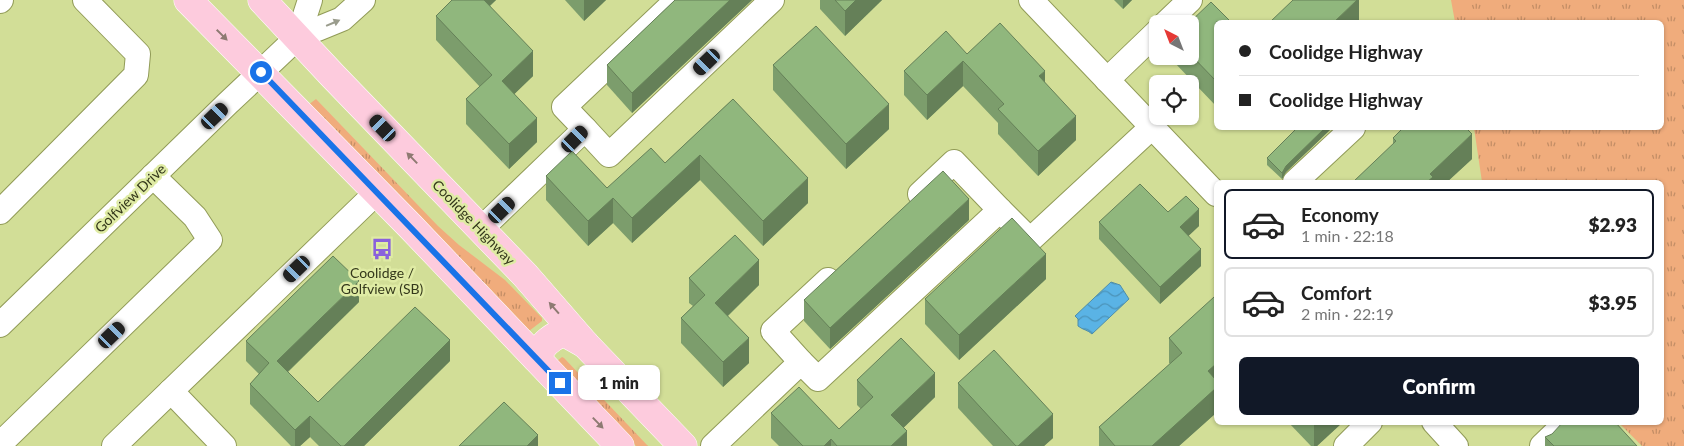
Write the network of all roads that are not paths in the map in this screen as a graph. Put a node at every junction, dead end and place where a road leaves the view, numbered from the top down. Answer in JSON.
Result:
{"nodes":[{"id":1,"x":85,"y":0,"type":"edge"},
{"id":2,"x":188,"y":0,"type":"edge"},
{"id":3,"x":262,"y":0,"type":"edge"},
{"id":4,"x":310,"y":0,"type":"edge"},
{"id":5,"x":362,"y":0,"type":"edge"},
{"id":6,"x":678,"y":0,"type":"edge"},
{"id":7,"x":772,"y":0,"type":"edge"},
{"id":8,"x":1031,"y":0,"type":"edge"},
{"id":9,"x":1190,"y":0,"type":"edge"},
{"id":10,"x":1174,"y":15,"type":"edge"},
{"id":11,"x":298,"y":37,"type":"junction"},
{"id":12,"x":1149,"y":40,"type":"edge"},
{"id":13,"x":261,"y":72,"type":"junction"},
{"id":14,"x":1107,"y":80,"type":"junction"},
{"id":15,"x":1152,"y":127,"type":"junction"},
{"id":16,"x":585,"y":129,"type":"junction"},
{"id":17,"x":1351,"y":130,"type":"edge"},
{"id":18,"x":153,"y":176,"type":"junction"},
{"id":19,"x":1297,"y":180,"type":"edge"},
{"id":20,"x":377,"y":192,"type":"junction"},
{"id":21,"x":1214,"y":192,"type":"edge"},
{"id":22,"x":1000,"y":210,"type":"junction"},
{"id":23,"x":0,"y":212,"type":"edge"},
{"id":24,"x":901,"y":212,"type":"edge"},
{"id":25,"x":481,"y":229,"type":"junction"},
{"id":26,"x":845,"y":265,"type":"edge"},
{"id":27,"x":0,"y":325,"type":"edge"},
{"id":28,"x":584,"y":344,"type":"junction"},
{"id":29,"x":536,"y":358,"type":"junction"},
{"id":30,"x":801,"y":362,"type":"junction"},
{"id":31,"x":171,"y":391,"type":"junction"},
{"id":32,"x":1367,"y":425,"type":"edge"},
{"id":33,"x":1437,"y":425,"type":"edge"},
{"id":34,"x":1564,"y":425,"type":"edge"},
{"id":35,"x":0,"y":444,"type":"edge"},
{"id":36,"x":1351,"y":444,"type":"edge"},
{"id":37,"x":114,"y":446,"type":"edge"},
{"id":38,"x":224,"y":446,"type":"edge"},
{"id":39,"x":620,"y":446,"type":"edge"},
{"id":40,"x":683,"y":446,"type":"edge"},
{"id":41,"x":713,"y":446,"type":"edge"},
{"id":42,"x":1456,"y":446,"type":"edge"},
{"id":43,"x":1542,"y":446,"type":"edge"}],
"edges":[{"from":1,"to":23,"type":"street"},
{"from":2,"to":13,"type":"main road","one_way":true},
{"from":3,"to":11,"type":"main road","name":"Coolidge Highway"},
{"from":4,"to":11,"type":"street"},
{"from":11,"to":5,"type":"street","one_way":true},
{"from":6,"to":16,"type":"street"},
{"from":7,"to":16,"type":"street"},
{"from":8,"to":14,"type":"street"},
{"from":9,"to":10,"type":"street"},
{"from":11,"to":13,"type":"street","name":"Golfview Drive"},
{"from":25,"to":11,"type":"main road","name":"Coolidge Highway","one_way":true},
{"from":12,"to":14,"type":"street"},
{"from":13,"to":18,"type":"street","name":"Golfview Drive"},
{"from":13,"to":20,"type":"main road"},
{"from":14,"to":15,"type":"street"},
{"from":15,"to":21,"type":"street"},
{"from":15,"to":22,"type":"street"},
{"from":16,"to":25,"type":"street"},
{"from":17,"to":19,"type":"street"},
{"from":18,"to":27,"type":"street","name":"Golfview Drive"},
{"from":18,"to":35,"type":"street"},
{"from":20,"to":29,"type":"main road"},
{"from":20,"to":31,"type":"street"},
{"from":22,"to":24,"type":"street"},
{"from":22,"to":30,"type":"street"},
{"from":28,"to":25,"type":"main road","name":"Coolidge Highway","one_way":true},
{"from":26,"to":30,"type":"street"},
{"from":28,"to":29,"type":"main road"},
{"from":28,"to":40,"type":"main road","name":"Coolidge Highway"},
{"from":29,"to":39,"type":"main road","one_way":true},
{"from":30,"to":41,"type":"street"},
{"from":31,"to":37,"type":"street"},
{"from":31,"to":38,"type":"street"},
{"from":32,"to":36,"type":"street"},
{"from":33,"to":42,"type":"street"},
{"from":34,"to":43,"type":"street"}]}
